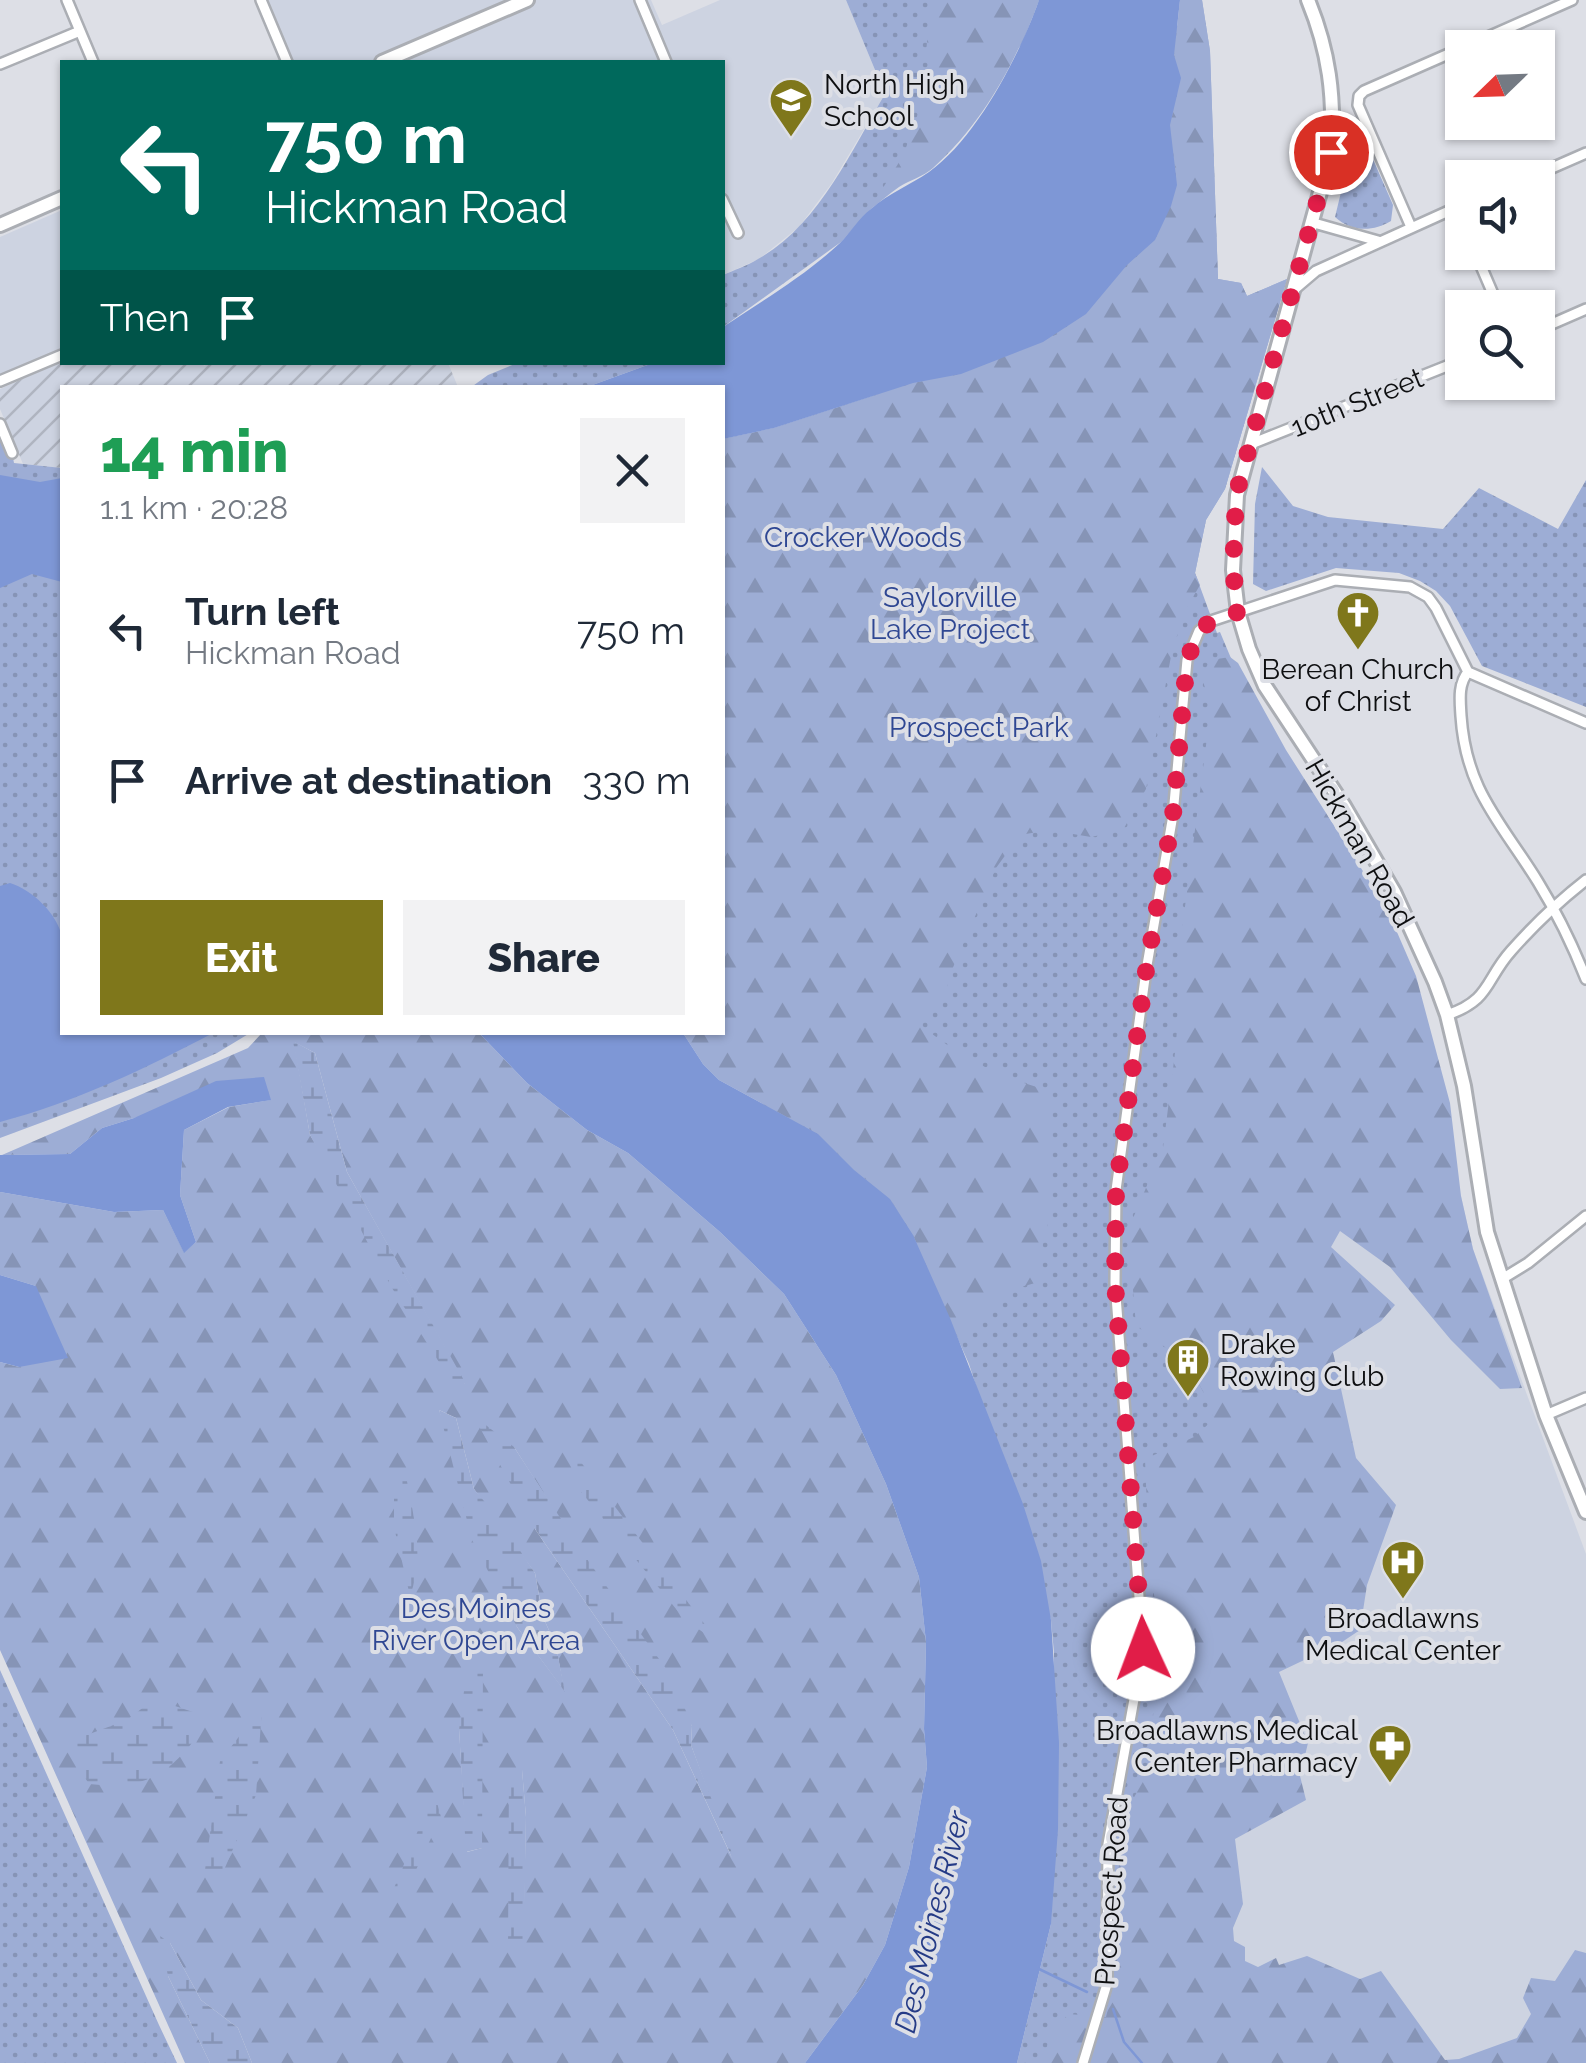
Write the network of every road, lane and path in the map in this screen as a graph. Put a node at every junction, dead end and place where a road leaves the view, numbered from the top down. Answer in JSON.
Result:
{"nodes":[{"id":1,"x":67,"y":0,"type":"edge"},
{"id":2,"x":261,"y":0,"type":"edge"},
{"id":3,"x":526,"y":0,"type":"edge"},
{"id":4,"x":640,"y":0,"type":"edge"},
{"id":5,"x":1308,"y":0,"type":"edge"},
{"id":6,"x":1572,"y":0,"type":"edge"},
{"id":7,"x":1504,"y":30,"type":"edge"},
{"id":8,"x":80,"y":31,"type":"junction"},
{"id":9,"x":1445,"y":56,"type":"edge"},
{"id":10,"x":92,"y":60,"type":"edge"},
{"id":11,"x":286,"y":60,"type":"edge"},
{"id":12,"x":387,"y":60,"type":"edge"},
{"id":13,"x":665,"y":60,"type":"edge"},
{"id":14,"x":0,"y":64,"type":"edge"},
{"id":15,"x":1586,"y":153,"type":"edge"},
{"id":16,"x":1555,"y":166,"type":"edge"},
{"id":17,"x":60,"y":199,"type":"edge"},
{"id":18,"x":725,"y":205,"type":"edge"},
{"id":19,"x":1445,"y":212,"type":"edge"},
{"id":20,"x":1314,"y":224,"type":"junction"},
{"id":21,"x":0,"y":225,"type":"edge"},
{"id":22,"x":1410,"y":227,"type":"junction"},
{"id":23,"x":738,"y":233,"type":"dead end"},
{"id":24,"x":1378,"y":241,"type":"junction"},
{"id":25,"x":1296,"y":288,"type":"junction"},
{"id":26,"x":1586,"y":309,"type":"edge"},
{"id":27,"x":1555,"y":323,"type":"edge"},
{"id":28,"x":60,"y":356,"type":"edge"},
{"id":29,"x":1445,"y":367,"type":"edge"},
{"id":30,"x":0,"y":381,"type":"edge"},
{"id":31,"x":0,"y":424,"type":"edge"},
{"id":32,"x":1252,"y":444,"type":"junction"},
{"id":33,"x":12,"y":454,"type":"dead end"},
{"id":34,"x":1238,"y":612,"type":"junction"},
{"id":35,"x":1468,"y":672,"type":"junction"},
{"id":36,"x":1586,"y":723,"type":"edge"},
{"id":37,"x":1586,"y":880,"type":"edge"},
{"id":38,"x":1553,"y":909,"type":"junction"},
{"id":39,"x":1586,"y":980,"type":"edge"},
{"id":40,"x":1447,"y":1015,"type":"junction"},
{"id":41,"x":1586,"y":1216,"type":"edge"},
{"id":42,"x":1502,"y":1278,"type":"junction"},
{"id":43,"x":1586,"y":1398,"type":"edge"},
{"id":44,"x":1546,"y":1416,"type":"junction"},
{"id":45,"x":1586,"y":1512,"type":"edge"},
{"id":46,"x":1083,"y":2063,"type":"edge"}],
"edges":[{"from":1,"to":8,"type":"street"},
{"from":2,"to":11,"type":"street"},
{"from":3,"to":12,"type":"main road"},
{"from":4,"to":13,"type":"street"},
{"from":5,"to":20,"type":"main road","name":"Hickman Road"},
{"from":6,"to":7,"type":"street"},
{"from":8,"to":10,"type":"street"},
{"from":8,"to":14,"type":"street"},
{"from":9,"to":22,"type":"street"},
{"from":15,"to":16,"type":"street"},
{"from":17,"to":21,"type":"main road"},
{"from":18,"to":23,"type":"street"},
{"from":19,"to":22,"type":"street"},
{"from":20,"to":24,"type":"street"},
{"from":20,"to":25,"type":"main road","name":"Hickman Road"},
{"from":22,"to":24,"type":"street"},
{"from":24,"to":25,"type":"street"},
{"from":25,"to":32,"type":"main road","name":"Hickman Road"},
{"from":26,"to":27,"type":"street"},
{"from":28,"to":30,"type":"street"},
{"from":29,"to":32,"type":"street","name":"10th Street"},
{"from":31,"to":33,"type":"street"},
{"from":32,"to":34,"type":"main road","name":"Hickman Road"},
{"from":34,"to":35,"type":"street","name":"Prospect Road"},
{"from":34,"to":40,"type":"main road","name":"Hickman Road"},
{"from":34,"to":46,"type":"street","name":"Prospect Road"},
{"from":35,"to":36,"type":"street"},
{"from":35,"to":38,"type":"street"},
{"from":37,"to":38,"type":"street"},
{"from":38,"to":39,"type":"street"},
{"from":38,"to":40,"type":"street"},
{"from":40,"to":42,"type":"main road","name":"Hickman Road"},
{"from":41,"to":42,"type":"street"},
{"from":42,"to":44,"type":"main road","name":"Hickman Road"},
{"from":43,"to":44,"type":"street"},
{"from":44,"to":45,"type":"main road","name":"Hickman Road"}]}
